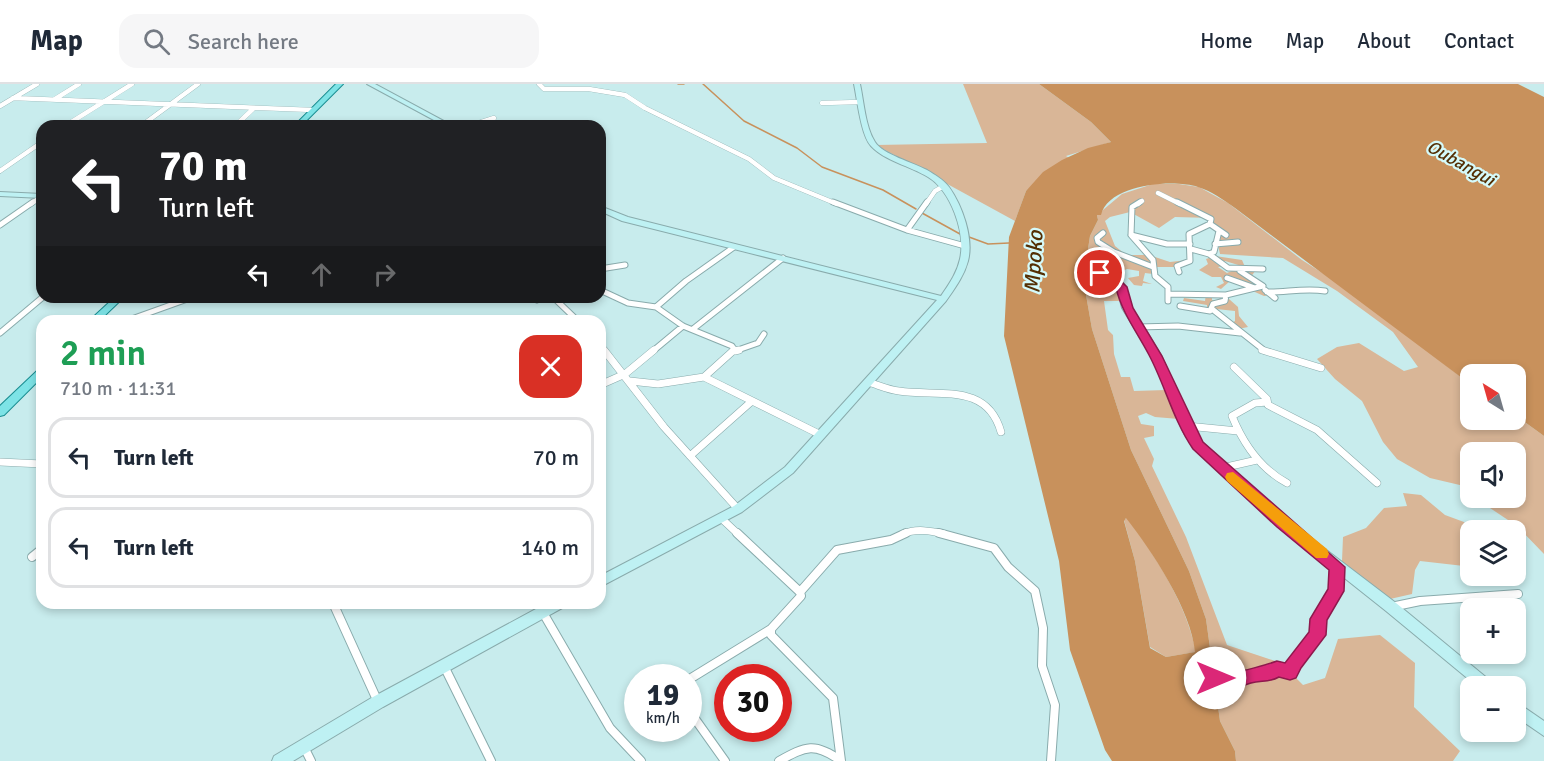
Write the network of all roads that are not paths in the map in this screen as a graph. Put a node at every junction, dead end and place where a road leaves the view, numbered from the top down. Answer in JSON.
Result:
{"nodes":[{"id":1,"x":37,"y":84,"type":"edge"},
{"id":2,"x":79,"y":84,"type":"edge"},
{"id":3,"x":132,"y":84,"type":"edge"},
{"id":4,"x":198,"y":84,"type":"edge"},
{"id":5,"x":340,"y":84,"type":"edge"},
{"id":6,"x":370,"y":84,"type":"edge"},
{"id":7,"x":539,"y":84,"type":"edge"},
{"id":8,"x":857,"y":84,"type":"edge"},
{"id":9,"x":14,"y":98,"type":"junction"},
{"id":10,"x":55,"y":99,"type":"junction"},
{"id":11,"x":105,"y":102,"type":"junction"},
{"id":12,"x":860,"y":102,"type":"junction"},
{"id":13,"x":822,"y":103,"type":"dead end"},
{"id":14,"x":168,"y":105,"type":"junction"},
{"id":15,"x":0,"y":106,"type":"edge"},
{"id":16,"x":253,"y":109,"type":"junction"},
{"id":17,"x":313,"y":110,"type":"junction"},
{"id":18,"x":494,"y":118,"type":"dead end"},
{"id":19,"x":75,"y":120,"type":"edge"},
{"id":20,"x":149,"y":120,"type":"edge"},
{"id":21,"x":241,"y":120,"type":"edge"},
{"id":22,"x":303,"y":120,"type":"edge"},
{"id":23,"x":439,"y":120,"type":"edge"},
{"id":24,"x":488,"y":120,"type":"edge"},
{"id":25,"x":36,"y":146,"type":"edge"},
{"id":26,"x":0,"y":171,"type":"edge"},
{"id":27,"x":944,"y":186,"type":"junction"},
{"id":28,"x":1158,"y":193,"type":"dead end"},
{"id":29,"x":0,"y":194,"type":"edge"},
{"id":30,"x":36,"y":196,"type":"edge"},
{"id":31,"x":36,"y":200,"type":"edge"},
{"id":32,"x":1142,"y":201,"type":"dead end"},
{"id":33,"x":606,"y":212,"type":"edge"},
{"id":34,"x":1210,"y":224,"type":"junction"},
{"id":35,"x":0,"y":225,"type":"edge"},
{"id":36,"x":907,"y":230,"type":"junction"},
{"id":37,"x":1219,"y":231,"type":"junction"},
{"id":38,"x":1102,"y":233,"type":"dead end"},
{"id":39,"x":1131,"y":235,"type":"junction"},
{"id":40,"x":1226,"y":235,"type":"dead end"},
{"id":41,"x":1238,"y":242,"type":"dead end"},
{"id":42,"x":1215,"y":244,"type":"junction"},
{"id":43,"x":965,"y":246,"type":"junction"},
{"id":44,"x":1191,"y":246,"type":"junction"},
{"id":45,"x":734,"y":247,"type":"junction"},
{"id":46,"x":1209,"y":254,"type":"junction"},
{"id":47,"x":783,"y":258,"type":"junction"},
{"id":48,"x":625,"y":265,"type":"dead end"},
{"id":49,"x":1153,"y":267,"type":"junction"},
{"id":50,"x":1237,"y":268,"type":"junction"},
{"id":51,"x":606,"y":269,"type":"edge"},
{"id":52,"x":1263,"y":269,"type":"dead end"},
{"id":53,"x":1094,"y":270,"type":"dead end"},
{"id":54,"x":1179,"y":272,"type":"dead end"},
{"id":55,"x":1227,"y":278,"type":"dead end"},
{"id":56,"x":1258,"y":288,"type":"junction"},
{"id":57,"x":1325,"y":291,"type":"dead end"},
{"id":58,"x":1267,"y":292,"type":"junction"},
{"id":59,"x":606,"y":293,"type":"edge"},
{"id":60,"x":1226,"y":295,"type":"junction"},
{"id":61,"x":1275,"y":298,"type":"dead end"},
{"id":62,"x":943,"y":299,"type":"junction"},
{"id":63,"x":36,"y":303,"type":"edge"},
{"id":64,"x":114,"y":303,"type":"edge"},
{"id":65,"x":176,"y":303,"type":"edge"},
{"id":66,"x":559,"y":303,"type":"edge"},
{"id":67,"x":1180,"y":306,"type":"dead end"},
{"id":68,"x":656,"y":307,"type":"junction"},
{"id":69,"x":1212,"y":309,"type":"junction"},
{"id":70,"x":100,"y":315,"type":"edge"},
{"id":71,"x":143,"y":315,"type":"edge"},
{"id":72,"x":572,"y":315,"type":"edge"},
{"id":73,"x":682,"y":326,"type":"junction"},
{"id":74,"x":1138,"y":327,"type":"junction"},
{"id":75,"x":693,"y":329,"type":"junction"},
{"id":76,"x":0,"y":333,"type":"edge"},
{"id":77,"x":1240,"y":333,"type":"junction"},
{"id":78,"x":764,"y":334,"type":"dead end"},
{"id":79,"x":735,"y":351,"type":"junction"},
{"id":80,"x":606,"y":352,"type":"edge"},
{"id":81,"x":1234,"y":367,"type":"dead end"},
{"id":82,"x":1321,"y":368,"type":"dead end"},
{"id":83,"x":626,"y":374,"type":"junction"},
{"id":84,"x":36,"y":377,"type":"edge"},
{"id":85,"x":704,"y":377,"type":"junction"},
{"id":86,"x":630,"y":381,"type":"junction"},
{"id":87,"x":606,"y":382,"type":"edge"},
{"id":88,"x":868,"y":382,"type":"junction"},
{"id":89,"x":752,"y":401,"type":"junction"},
{"id":90,"x":1268,"y":402,"type":"junction"},
{"id":91,"x":0,"y":412,"type":"edge"},
{"id":92,"x":1187,"y":426,"type":"junction"},
{"id":93,"x":1238,"y":431,"type":"junction"},
{"id":94,"x":1001,"y":432,"type":"dead end"},
{"id":95,"x":820,"y":435,"type":"junction"},
{"id":96,"x":690,"y":456,"type":"junction"},
{"id":97,"x":1257,"y":460,"type":"junction"},
{"id":98,"x":0,"y":462,"type":"edge"},
{"id":99,"x":36,"y":464,"type":"edge"},
{"id":100,"x":1222,"y":468,"type":"junction"},
{"id":101,"x":1287,"y":483,"type":"dead end"},
{"id":102,"x":1377,"y":483,"type":"dead end"},
{"id":103,"x":738,"y":509,"type":"junction"},
{"id":104,"x":723,"y":519,"type":"junction"},
{"id":105,"x":36,"y":554,"type":"edge"},
{"id":106,"x":32,"y":557,"type":"dead end"},
{"id":107,"x":1337,"y":567,"type":"junction"},
{"id":108,"x":606,"y":579,"type":"edge"},
{"id":109,"x":800,"y":592,"type":"junction"},
{"id":110,"x":1518,"y":594,"type":"dead end"},
{"id":111,"x":1391,"y":607,"type":"junction"},
{"id":112,"x":336,"y":609,"type":"edge"},
{"id":113,"x":546,"y":609,"type":"edge"},
{"id":114,"x":542,"y":611,"type":"junction"},
{"id":115,"x":771,"y":629,"type":"junction"},
{"id":116,"x":444,"y":666,"type":"junction"},
{"id":117,"x":702,"y":671,"type":"edge"},
{"id":118,"x":1475,"y":676,"type":"edge"},
{"id":119,"x":1215,"y":678,"type":"dead end"},
{"id":120,"x":378,"y":702,"type":"junction"},
{"id":121,"x":1526,"y":716,"type":"edge"},
{"id":122,"x":702,"y":729,"type":"edge"},
{"id":123,"x":1544,"y":729,"type":"edge"},
{"id":124,"x":304,"y":747,"type":"junction"},
{"id":125,"x":279,"y":761,"type":"edge"},
{"id":126,"x":311,"y":761,"type":"edge"},
{"id":127,"x":491,"y":761,"type":"edge"},
{"id":128,"x":641,"y":761,"type":"edge"},
{"id":129,"x":725,"y":761,"type":"edge"},
{"id":130,"x":779,"y":761,"type":"edge"},
{"id":131,"x":841,"y":761,"type":"edge"},
{"id":132,"x":1052,"y":761,"type":"edge"}],
"edges":[{"from":1,"to":9,"type":"street"},
{"from":2,"to":10,"type":"street"},
{"from":3,"to":11,"type":"street"},
{"from":4,"to":14,"type":"street"},
{"from":5,"to":17,"type":"main road"},
{"from":6,"to":23,"type":"street"},
{"from":7,"to":36,"type":"street"},
{"from":8,"to":12,"type":"street"},
{"from":9,"to":10,"type":"street"},
{"from":9,"to":15,"type":"street"},
{"from":10,"to":11,"type":"street"},
{"from":11,"to":14,"type":"street"},
{"from":11,"to":19,"type":"street"},
{"from":12,"to":13,"type":"street"},
{"from":12,"to":27,"type":"street"},
{"from":14,"to":16,"type":"street"},
{"from":14,"to":20,"type":"street"},
{"from":16,"to":17,"type":"street"},
{"from":16,"to":21,"type":"street"},
{"from":17,"to":22,"type":"main road"},
{"from":18,"to":24,"type":"street"},
{"from":25,"to":26,"type":"street"},
{"from":27,"to":36,"type":"street"},
{"from":27,"to":43,"type":"street"},
{"from":28,"to":34,"type":"street"},
{"from":29,"to":30,"type":"street"},
{"from":31,"to":35,"type":"street"},
{"from":32,"to":39,"type":"street"},
{"from":33,"to":45,"type":"street"},
{"from":34,"to":37,"type":"street"},
{"from":34,"to":44,"type":"street"},
{"from":36,"to":43,"type":"street"},
{"from":37,"to":40,"type":"street"},
{"from":37,"to":42,"type":"street"},
{"from":38,"to":49,"type":"street"},
{"from":39,"to":44,"type":"street"},
{"from":39,"to":49,"type":"street"},
{"from":41,"to":42,"type":"street"},
{"from":42,"to":46,"type":"street"},
{"from":43,"to":62,"type":"street"},
{"from":44,"to":46,"type":"street"},
{"from":44,"to":54,"type":"street"},
{"from":45,"to":47,"type":"street"},
{"from":45,"to":68,"type":"street"},
{"from":46,"to":50,"type":"street"},
{"from":47,"to":62,"type":"street"},
{"from":47,"to":75,"type":"street"},
{"from":48,"to":51,"type":"street"},
{"from":49,"to":60,"type":"street"},
{"from":50,"to":52,"type":"street"},
{"from":50,"to":56,"type":"street"},
{"from":53,"to":74,"type":"street"},
{"from":55,"to":56,"type":"street"},
{"from":56,"to":58,"type":"street"},
{"from":56,"to":60,"type":"street"},
{"from":57,"to":58,"type":"street"},
{"from":58,"to":61,"type":"street"},
{"from":59,"to":68,"type":"street"},
{"from":60,"to":69,"type":"street"},
{"from":62,"to":88,"type":"street"},
{"from":63,"to":76,"type":"street"},
{"from":64,"to":70,"type":"main road"},
{"from":65,"to":71,"type":"street"},
{"from":66,"to":72,"type":"street"},
{"from":67,"to":69,"type":"street"},
{"from":68,"to":73,"type":"street"},
{"from":69,"to":77,"type":"street"},
{"from":73,"to":75,"type":"street"},
{"from":73,"to":83,"type":"street"},
{"from":74,"to":77,"type":"street"},
{"from":74,"to":92,"type":"street"},
{"from":75,"to":79,"type":"street"},
{"from":77,"to":82,"type":"street"},
{"from":78,"to":79,"type":"street"},
{"from":79,"to":85,"type":"street"},
{"from":80,"to":83,"type":"street"},
{"from":81,"to":90,"type":"street"},
{"from":83,"to":86,"type":"street"},
{"from":83,"to":87,"type":"street"},
{"from":84,"to":91,"type":"main road"},
{"from":85,"to":86,"type":"street"},
{"from":85,"to":89,"type":"street"},
{"from":86,"to":96,"type":"street"},
{"from":88,"to":94,"type":"street"},
{"from":88,"to":95,"type":"street"},
{"from":89,"to":95,"type":"street"},
{"from":89,"to":96,"type":"street"},
{"from":90,"to":93,"type":"street"},
{"from":90,"to":102,"type":"street"},
{"from":92,"to":93,"type":"street"},
{"from":92,"to":100,"type":"street"},
{"from":93,"to":97,"type":"street"},
{"from":95,"to":103,"type":"street"},
{"from":96,"to":103,"type":"street"},
{"from":97,"to":100,"type":"street"},
{"from":97,"to":101,"type":"street"},
{"from":98,"to":99,"type":"street"},
{"from":100,"to":107,"type":"street"},
{"from":103,"to":104,"type":"street"},
{"from":104,"to":108,"type":"street"},
{"from":104,"to":109,"type":"street"},
{"from":105,"to":106,"type":"street"},
{"from":107,"to":111,"type":"street"},
{"from":107,"to":119,"type":"street"},
{"from":109,"to":115,"type":"street"},
{"from":109,"to":132,"type":"street"},
{"from":110,"to":111,"type":"street"},
{"from":111,"to":118,"type":"street"},
{"from":112,"to":120,"type":"street"},
{"from":113,"to":114,"type":"street"},
{"from":114,"to":116,"type":"street"},
{"from":114,"to":128,"type":"street"},
{"from":115,"to":117,"type":"street"},
{"from":115,"to":131,"type":"street"},
{"from":116,"to":120,"type":"street"},
{"from":116,"to":127,"type":"street"},
{"from":120,"to":124,"type":"street"},
{"from":121,"to":123,"type":"street"},
{"from":122,"to":129,"type":"street"},
{"from":124,"to":125,"type":"street"},
{"from":124,"to":126,"type":"street"},
{"from":130,"to":131,"type":"street"}]}
